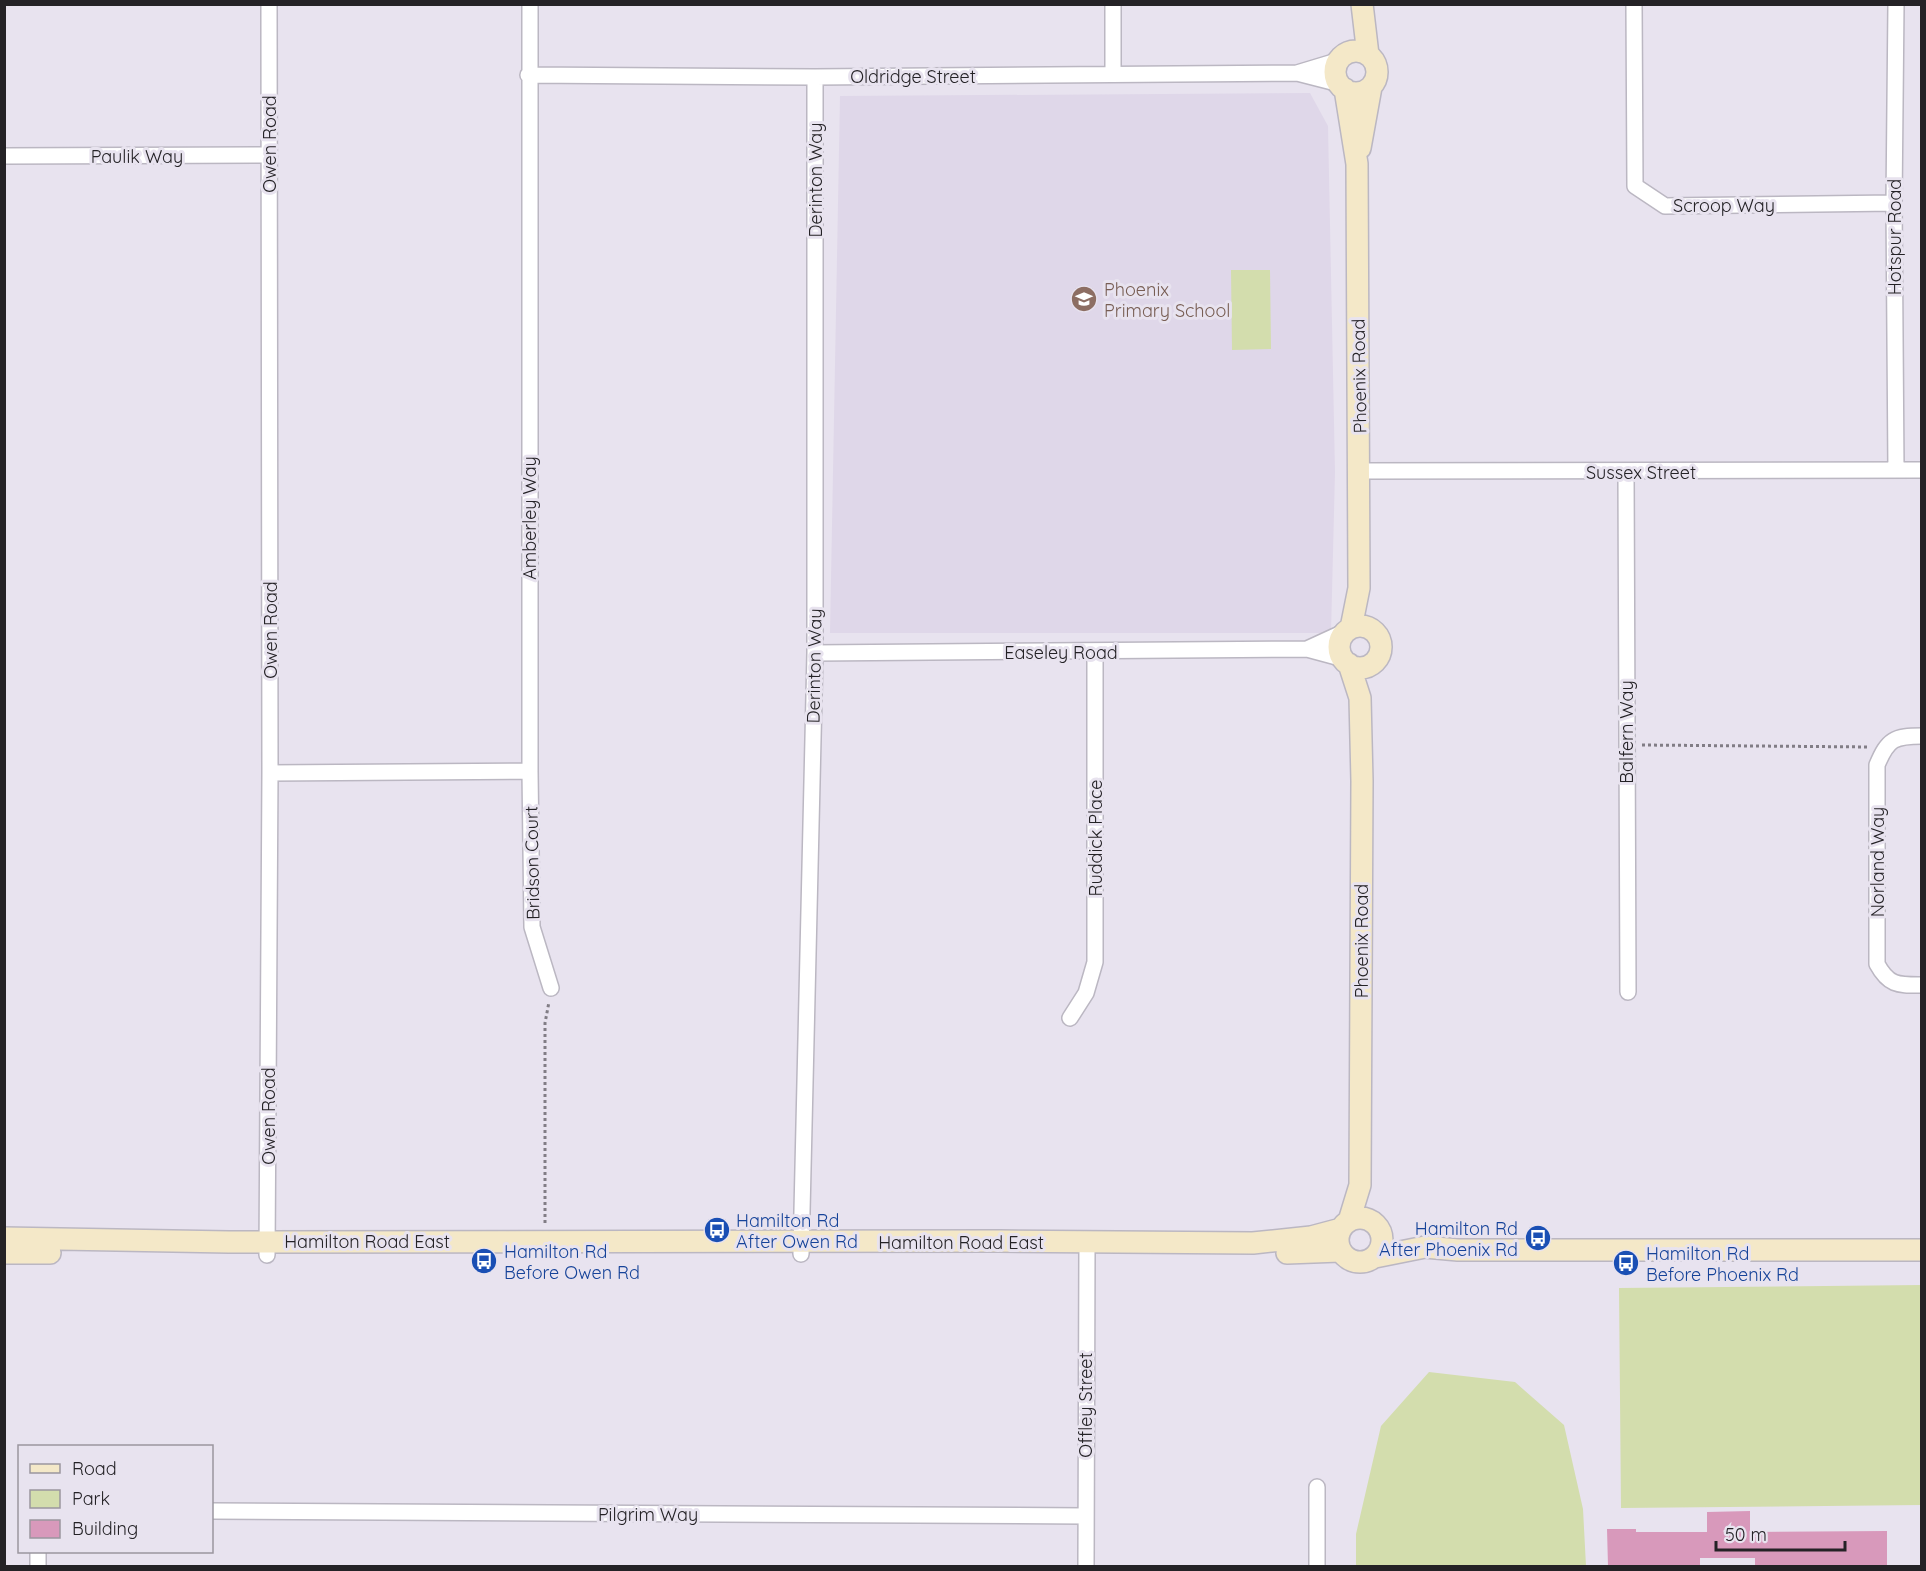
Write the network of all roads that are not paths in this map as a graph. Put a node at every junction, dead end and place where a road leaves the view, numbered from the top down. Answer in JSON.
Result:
{"nodes":[{"id":1,"x":269,"y":4,"type":"edge"},
{"id":2,"x":530,"y":4,"type":"edge"},
{"id":3,"x":1113,"y":4,"type":"edge"},
{"id":4,"x":1360,"y":4,"type":"edge"},
{"id":5,"x":1634,"y":4,"type":"edge"},
{"id":6,"x":1896,"y":4,"type":"edge"},
{"id":7,"x":1353,"y":56,"type":"junction"},
{"id":8,"x":1297,"y":73,"type":"junction"},
{"id":9,"x":1113,"y":74,"type":"junction"},
{"id":10,"x":528,"y":75,"type":"junction"},
{"id":11,"x":815,"y":77,"type":"junction"},
{"id":12,"x":1342,"y":86,"type":"junction"},
{"id":13,"x":1371,"y":87,"type":"junction"},
{"id":14,"x":269,"y":155,"type":"junction"},
{"id":15,"x":4,"y":156,"type":"edge"},
{"id":16,"x":1357,"y":164,"type":"junction"},
{"id":17,"x":1894,"y":203,"type":"junction"},
{"id":18,"x":1896,"y":470,"type":"junction"},
{"id":19,"x":1922,"y":470,"type":"edge"},
{"id":20,"x":1360,"y":471,"type":"junction"},
{"id":21,"x":1626,"y":472,"type":"junction"},
{"id":22,"x":1356,"y":630,"type":"junction"},
{"id":23,"x":1307,"y":649,"type":"junction"},
{"id":24,"x":1095,"y":652,"type":"junction"},
{"id":25,"x":815,"y":653,"type":"junction"},
{"id":26,"x":1346,"y":662,"type":"junction"},
{"id":27,"x":1374,"y":662,"type":"junction"},
{"id":28,"x":1360,"y":698,"type":"junction"},
{"id":29,"x":1922,"y":736,"type":"edge"},
{"id":30,"x":530,"y":771,"type":"junction"},
{"id":31,"x":270,"y":773,"type":"junction"},
{"id":32,"x":1922,"y":985,"type":"edge"},
{"id":33,"x":551,"y":988,"type":"road end"},
{"id":34,"x":1628,"y":992,"type":"dead end"},
{"id":35,"x":1070,"y":1018,"type":"dead end"},
{"id":36,"x":1360,"y":1185,"type":"junction"},
{"id":37,"x":1374,"y":1223,"type":"junction"},
{"id":38,"x":1345,"y":1225,"type":"junction"},
{"id":39,"x":4,"y":1238,"type":"edge"},
{"id":40,"x":1425,"y":1247,"type":"junction"},
{"id":41,"x":267,"y":1248,"type":"junction"},
{"id":42,"x":802,"y":1248,"type":"junction"},
{"id":43,"x":1087,"y":1249,"type":"junction"},
{"id":44,"x":1922,"y":1250,"type":"edge"},
{"id":45,"x":1340,"y":1251,"type":"junction"},
{"id":46,"x":4,"y":1253,"type":"edge"},
{"id":47,"x":1375,"y":1257,"type":"junction"},
{"id":48,"x":1317,"y":1487,"type":"dead end"},
{"id":49,"x":213,"y":1511,"type":"edge"},
{"id":50,"x":1085,"y":1516,"type":"junction"},
{"id":51,"x":1086,"y":1566,"type":"edge"},
{"id":52,"x":1317,"y":1566,"type":"edge"}],
"edges":[{"from":1,"to":14,"type":"street","name":"Owen Road"},
{"from":2,"to":10,"type":"street","name":"Amberley Way"},
{"from":3,"to":9,"type":"street"},
{"from":4,"to":7,"type":"main road"},
{"from":5,"to":17,"type":"street","name":"Scroop Way"},
{"from":6,"to":17,"type":"street","name":"Hotspur Road"},
{"from":7,"to":8,"type":"street","name":"Oldridge Street"},
{"from":7,"to":12,"type":"main road"},
{"from":7,"to":13,"type":"main road"},
{"from":8,"to":9,"type":"street","name":"Oldridge Street"},
{"from":8,"to":12,"type":"street","name":"Oldridge Street"},
{"from":9,"to":11,"type":"street","name":"Oldridge Street"},
{"from":10,"to":11,"type":"street","name":"Oldridge Street"},
{"from":10,"to":30,"type":"street","name":"Amberley Way"},
{"from":11,"to":25,"type":"street","name":"Derinton Way"},
{"from":12,"to":13,"type":"main road"},
{"from":12,"to":16,"type":"main road","name":"Phoenix Road"},
{"from":13,"to":16,"type":"main road","name":"Phoenix Road"},
{"from":14,"to":15,"type":"street","name":"Paulik Way"},
{"from":14,"to":31,"type":"street","name":"Owen Road"},
{"from":16,"to":20,"type":"main road","name":"Phoenix Road"},
{"from":17,"to":18,"type":"street","name":"Hotspur Road"},
{"from":18,"to":19,"type":"street","name":"Sussex Street"},
{"from":18,"to":21,"type":"street","name":"Sussex Street"},
{"from":20,"to":21,"type":"street","name":"Sussex Street"},
{"from":20,"to":22,"type":"main road","name":"Phoenix Road"},
{"from":21,"to":34,"type":"street","name":"Balfern Way"},
{"from":22,"to":23,"type":"street","name":"Easeley Road"},
{"from":22,"to":26,"type":"main road"},
{"from":22,"to":27,"type":"main road"},
{"from":23,"to":24,"type":"street","name":"Easeley Road"},
{"from":23,"to":26,"type":"street","name":"Easeley Road"},
{"from":24,"to":25,"type":"street","name":"Easeley Road"},
{"from":24,"to":35,"type":"street","name":"Ruddick Place"},
{"from":25,"to":42,"type":"street","name":"Derinton Way"},
{"from":26,"to":27,"type":"main road"},
{"from":26,"to":28,"type":"main road","name":"Phoenix Road"},
{"from":27,"to":28,"type":"main road","name":"Phoenix Road"},
{"from":28,"to":36,"type":"main road","name":"Phoenix Road"},
{"from":29,"to":32,"type":"street","name":"Norland Way"},
{"from":30,"to":31,"type":"street"},
{"from":30,"to":33,"type":"street","name":"Bridson Court"},
{"from":31,"to":41,"type":"street","name":"Owen Road"},
{"from":36,"to":37,"type":"main road","name":"Phoenix Road"},
{"from":36,"to":38,"type":"main road","name":"Phoenix Road"},
{"from":37,"to":38,"type":"main road"},
{"from":37,"to":40,"type":"main road"},
{"from":37,"to":47,"type":"main road"},
{"from":38,"to":43,"type":"main road","name":"Hamilton Road East"},
{"from":38,"to":45,"type":"main road"},
{"from":39,"to":41,"type":"main road","name":"Hamilton Road East"},
{"from":40,"to":44,"type":"main road"},
{"from":40,"to":47,"type":"main road"},
{"from":41,"to":42,"type":"main road","name":"Hamilton Road East"},
{"from":41,"to":46,"type":"main road","name":"Hamilton Road East"},
{"from":42,"to":43,"type":"main road","name":"Hamilton Road East"},
{"from":43,"to":45,"type":"main road","name":"Hamilton Road East"},
{"from":43,"to":50,"type":"street","name":"Offley Street"},
{"from":45,"to":47,"type":"main road"},
{"from":48,"to":52,"type":"street"},
{"from":49,"to":50,"type":"street","name":"Pilgrim Way"},
{"from":50,"to":51,"type":"street","name":"Offley Street"}]}
